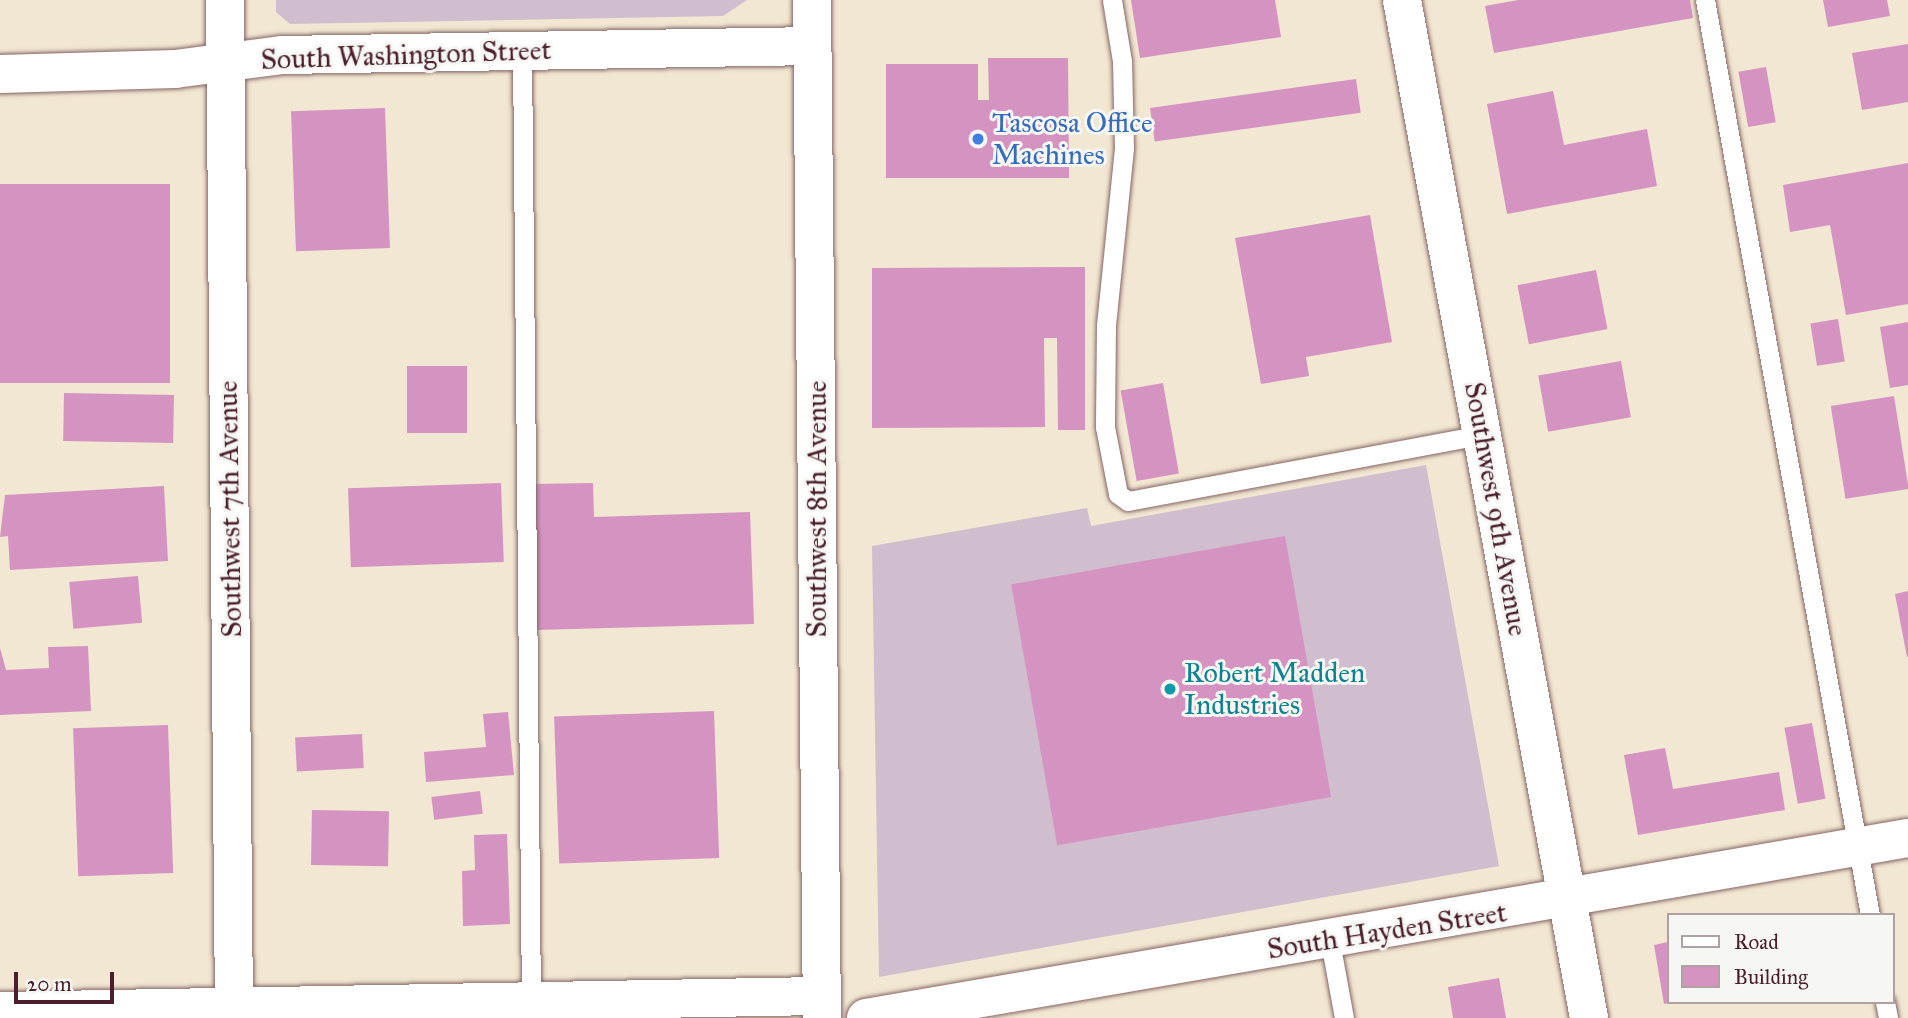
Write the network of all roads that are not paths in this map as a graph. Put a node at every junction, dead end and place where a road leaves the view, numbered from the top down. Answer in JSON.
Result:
{"nodes":[{"id":1,"x":225,"y":0,"type":"edge"},
{"id":2,"x":812,"y":0,"type":"edge"},
{"id":3,"x":1112,"y":0,"type":"edge"},
{"id":4,"x":1402,"y":0,"type":"edge"},
{"id":5,"x":1705,"y":0,"type":"edge"},
{"id":6,"x":812,"y":46,"type":"junction"},
{"id":7,"x":522,"y":51,"type":"junction"},
{"id":8,"x":225,"y":63,"type":"junction"},
{"id":9,"x":0,"y":74,"type":"edge"},
{"id":10,"x":1482,"y":435,"type":"junction"},
{"id":11,"x":1908,"y":838,"type":"edge"},
{"id":12,"x":1857,"y":847,"type":"junction"},
{"id":13,"x":1568,"y":901,"type":"junction"},
{"id":14,"x":1870,"y":913,"type":"edge"},
{"id":15,"x":1331,"y":941,"type":"junction"},
{"id":16,"x":821,"y":1007,"type":"edge"},
{"id":17,"x":531,"y":1010,"type":"edge"},
{"id":18,"x":0,"y":1011,"type":"edge"},
{"id":19,"x":234,"y":1013,"type":"edge"},
{"id":20,"x":866,"y":1018,"type":"edge"},
{"id":21,"x":1344,"y":1018,"type":"edge"},
{"id":22,"x":1589,"y":1018,"type":"edge"}],
"edges":[{"from":1,"to":8,"type":"street","name":"Southwest 7th Avenue"},
{"from":2,"to":6,"type":"street","name":"Southwest 8th Avenue"},
{"from":3,"to":10,"type":"lane"},
{"from":4,"to":10,"type":"street","name":"Southwest 9th Avenue"},
{"from":5,"to":12,"type":"lane"},
{"from":6,"to":7,"type":"street","name":"South Washington Street"},
{"from":6,"to":16,"type":"street","name":"Southwest 8th Avenue"},
{"from":7,"to":8,"type":"street","name":"South Washington Street"},
{"from":7,"to":17,"type":"lane"},
{"from":8,"to":9,"type":"street","name":"South Washington Street"},
{"from":8,"to":19,"type":"street","name":"Southwest 7th Avenue"},
{"from":10,"to":13,"type":"street","name":"Southwest 9th Avenue"},
{"from":11,"to":12,"type":"street","name":"South Hayden Street"},
{"from":12,"to":13,"type":"street","name":"South Hayden Street"},
{"from":12,"to":14,"type":"lane"},
{"from":13,"to":15,"type":"street","name":"South Hayden Street"},
{"from":13,"to":22,"type":"street","name":"Southwest 9th Avenue"},
{"from":15,"to":20,"type":"street","name":"South Hayden Street"},
{"from":15,"to":21,"type":"lane"},
{"from":16,"to":17,"type":"street"},
{"from":17,"to":19,"type":"street"},
{"from":18,"to":19,"type":"street"}]}
